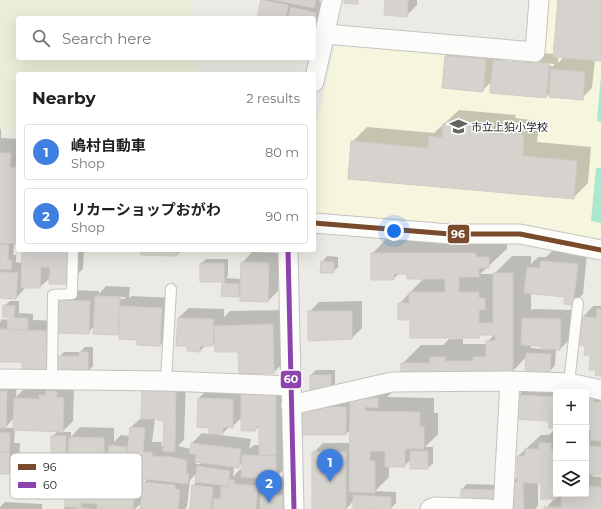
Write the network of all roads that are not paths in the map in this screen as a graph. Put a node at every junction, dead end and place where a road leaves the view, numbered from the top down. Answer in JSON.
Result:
{"nodes":[{"id":1,"x":332,"y":0,"type":"edge"},
{"id":2,"x":539,"y":0,"type":"edge"},
{"id":3,"x":325,"y":34,"type":"junction"},
{"id":4,"x":316,"y":73,"type":"edge"},
{"id":5,"x":316,"y":223,"type":"edge"},
{"id":6,"x":601,"y":250,"type":"edge"},
{"id":7,"x":73,"y":252,"type":"edge"},
{"id":8,"x":288,"y":252,"type":"edge"},
{"id":9,"x":171,"y":289,"type":"dead end"},
{"id":10,"x":578,"y":304,"type":"dead end"},
{"id":11,"x":0,"y":379,"type":"edge"},
{"id":12,"x":52,"y":380,"type":"junction"},
{"id":13,"x":166,"y":381,"type":"junction"},
{"id":14,"x":510,"y":381,"type":"junction"},
{"id":15,"x":570,"y":383,"type":"junction"},
{"id":16,"x":291,"y":386,"type":"junction"},
{"id":17,"x":601,"y":390,"type":"edge"},
{"id":18,"x":291,"y":404,"type":"junction"},
{"id":19,"x":294,"y":509,"type":"edge"},
{"id":20,"x":430,"y":509,"type":"edge"},
{"id":21,"x":490,"y":509,"type":"edge"},
{"id":22,"x":503,"y":509,"type":"edge"}],
"edges":[{"from":1,"to":3,"type":"street"},
{"from":2,"to":3,"type":"street"},
{"from":3,"to":4,"type":"street"},
{"from":5,"to":6,"type":"street"},
{"from":7,"to":12,"type":"lane"},
{"from":8,"to":16,"type":"street"},
{"from":9,"to":13,"type":"lane"},
{"from":10,"to":15,"type":"lane"},
{"from":11,"to":12,"type":"street"},
{"from":12,"to":13,"type":"street"},
{"from":13,"to":16,"type":"street"},
{"from":14,"to":15,"type":"street"},
{"from":14,"to":18,"type":"street"},
{"from":14,"to":22,"type":"street"},
{"from":15,"to":17,"type":"street"},
{"from":16,"to":18,"type":"street"},
{"from":18,"to":19,"type":"street"},
{"from":20,"to":21,"type":"street"}]}
